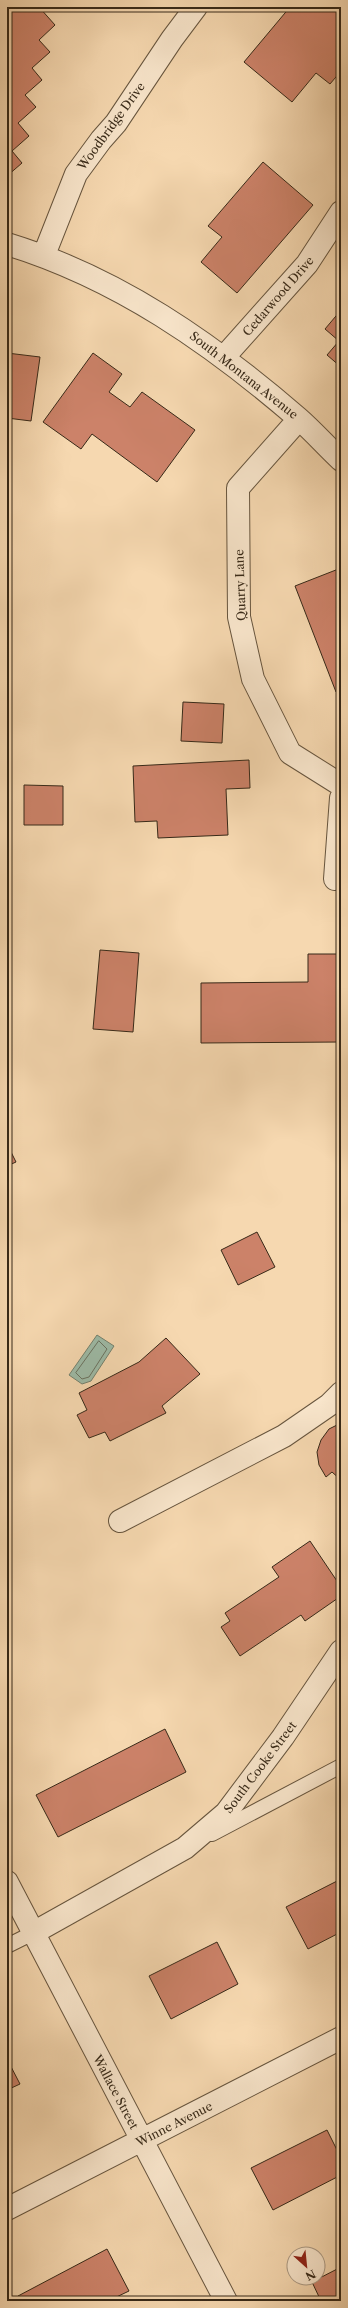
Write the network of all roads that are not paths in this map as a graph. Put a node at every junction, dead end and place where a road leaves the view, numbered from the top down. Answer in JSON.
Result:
{"nodes":[{"id":1,"x":196,"y":7,"type":"edge"},
{"id":2,"x":341,"y":212,"type":"edge"},
{"id":3,"x":7,"y":244,"type":"edge"},
{"id":4,"x":44,"y":255,"type":"junction"},
{"id":5,"x":224,"y":357,"type":"junction"},
{"id":6,"x":299,"y":419,"type":"junction"},
{"id":7,"x":341,"y":460,"type":"edge"},
{"id":8,"x":341,"y":786,"type":"edge"},
{"id":9,"x":341,"y":798,"type":"edge"},
{"id":10,"x":335,"y":879,"type":"dead end"},
{"id":11,"x":341,"y":1393,"type":"edge"},
{"id":12,"x":120,"y":1521,"type":"dead end"},
{"id":13,"x":341,"y":1651,"type":"edge"},
{"id":14,"x":341,"y":1766,"type":"edge"},
{"id":15,"x":185,"y":1848,"type":"junction"},
{"id":16,"x":7,"y":1882,"type":"edge"},
{"id":17,"x":33,"y":1933,"type":"junction"},
{"id":18,"x":7,"y":1946,"type":"edge"},
{"id":19,"x":341,"y":2038,"type":"edge"},
{"id":20,"x":142,"y":2141,"type":"junction"},
{"id":21,"x":7,"y":2209,"type":"edge"},
{"id":22,"x":226,"y":2301,"type":"edge"}],
"edges":[{"from":1,"to":4,"type":"street","name":"Woodbridge Drive"},
{"from":2,"to":5,"type":"street","name":"Cedarwood Drive"},
{"from":3,"to":4,"type":"street","name":"South Montana Avenue"},
{"from":4,"to":5,"type":"street","name":"South Montana Avenue"},
{"from":5,"to":6,"type":"street","name":"South Montana Avenue"},
{"from":6,"to":7,"type":"street","name":"South Montana Avenue"},
{"from":6,"to":8,"type":"street","name":"Quarry Lane"},
{"from":9,"to":10,"type":"street"},
{"from":11,"to":12,"type":"street"},
{"from":13,"to":15,"type":"street","name":"South Cooke Street"},
{"from":14,"to":15,"type":"lane"},
{"from":15,"to":17,"type":"street","name":"South Cooke Street"},
{"from":16,"to":17,"type":"street","name":"Wallace Street"},
{"from":17,"to":18,"type":"lane"},
{"from":17,"to":20,"type":"street","name":"Wallace Street"},
{"from":19,"to":20,"type":"street","name":"Winne Avenue"},
{"from":20,"to":21,"type":"street","name":"Winne Avenue"},
{"from":20,"to":22,"type":"street","name":"Wallace Street"}]}
